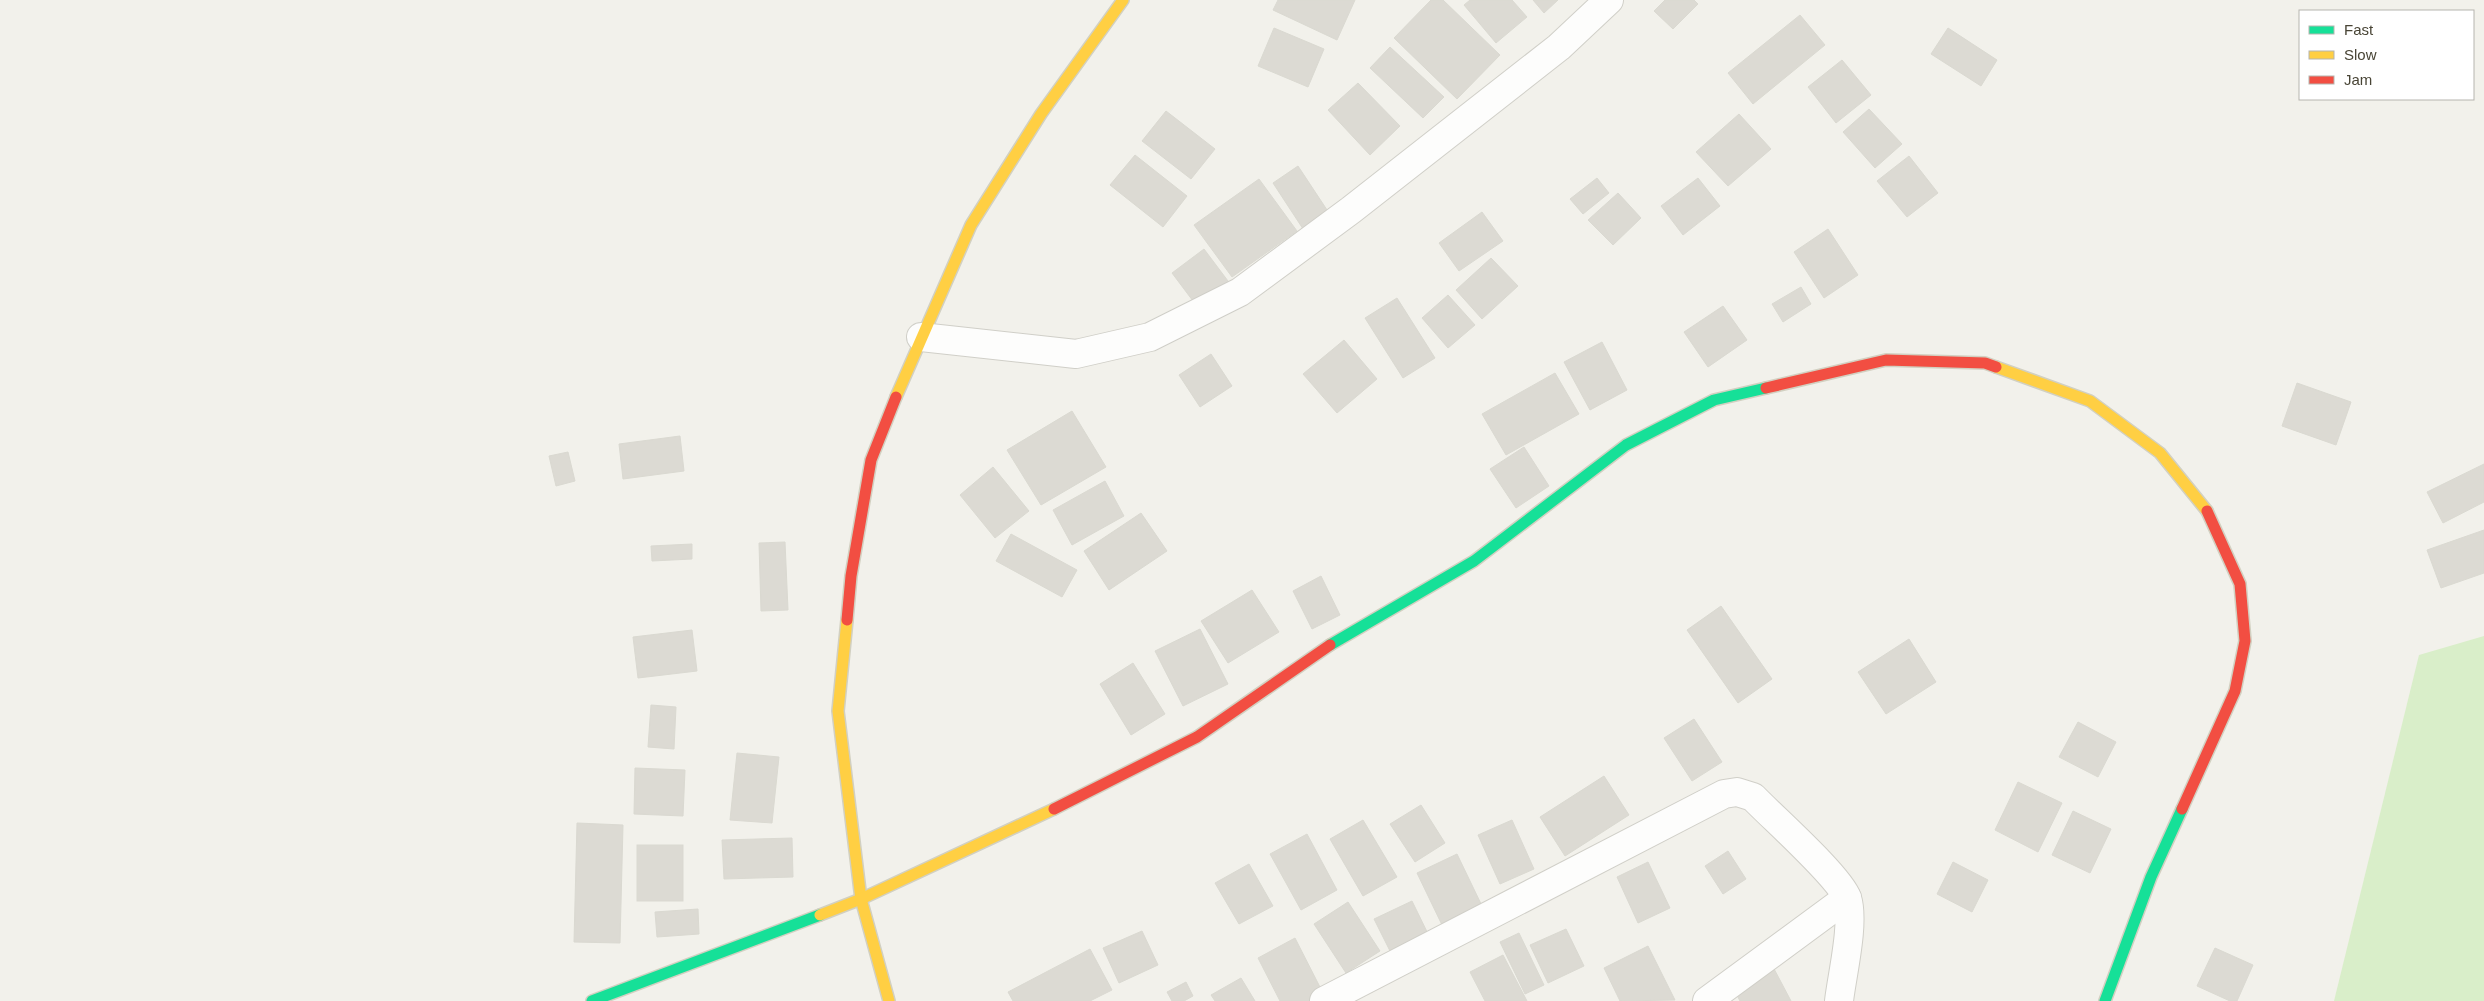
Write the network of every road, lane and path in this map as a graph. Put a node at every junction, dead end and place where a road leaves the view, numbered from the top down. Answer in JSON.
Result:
{"nodes":[{"id":1,"x":1123,"y":0,"type":"edge"},
{"id":2,"x":1609,"y":0,"type":"edge"},
{"id":3,"x":921,"y":336,"type":"junction"},
{"id":4,"x":1847,"y":898,"type":"junction"},
{"id":5,"x":861,"y":899,"type":"junction"},
{"id":6,"x":592,"y":1001,"type":"edge"},
{"id":7,"x":889,"y":1001,"type":"edge"},
{"id":8,"x":1324,"y":1001,"type":"edge"},
{"id":9,"x":1707,"y":1001,"type":"edge"},
{"id":10,"x":1839,"y":1001,"type":"edge"},
{"id":11,"x":2105,"y":1001,"type":"edge"}],
"edges":[{"from":1,"to":3,"type":"street"},
{"from":2,"to":3,"type":"street"},
{"from":3,"to":5,"type":"street"},
{"from":4,"to":8,"type":"street"},
{"from":4,"to":9,"type":"street"},
{"from":4,"to":10,"type":"street"},
{"from":5,"to":6,"type":"street"},
{"from":5,"to":7,"type":"street"},
{"from":5,"to":11,"type":"street"}]}
